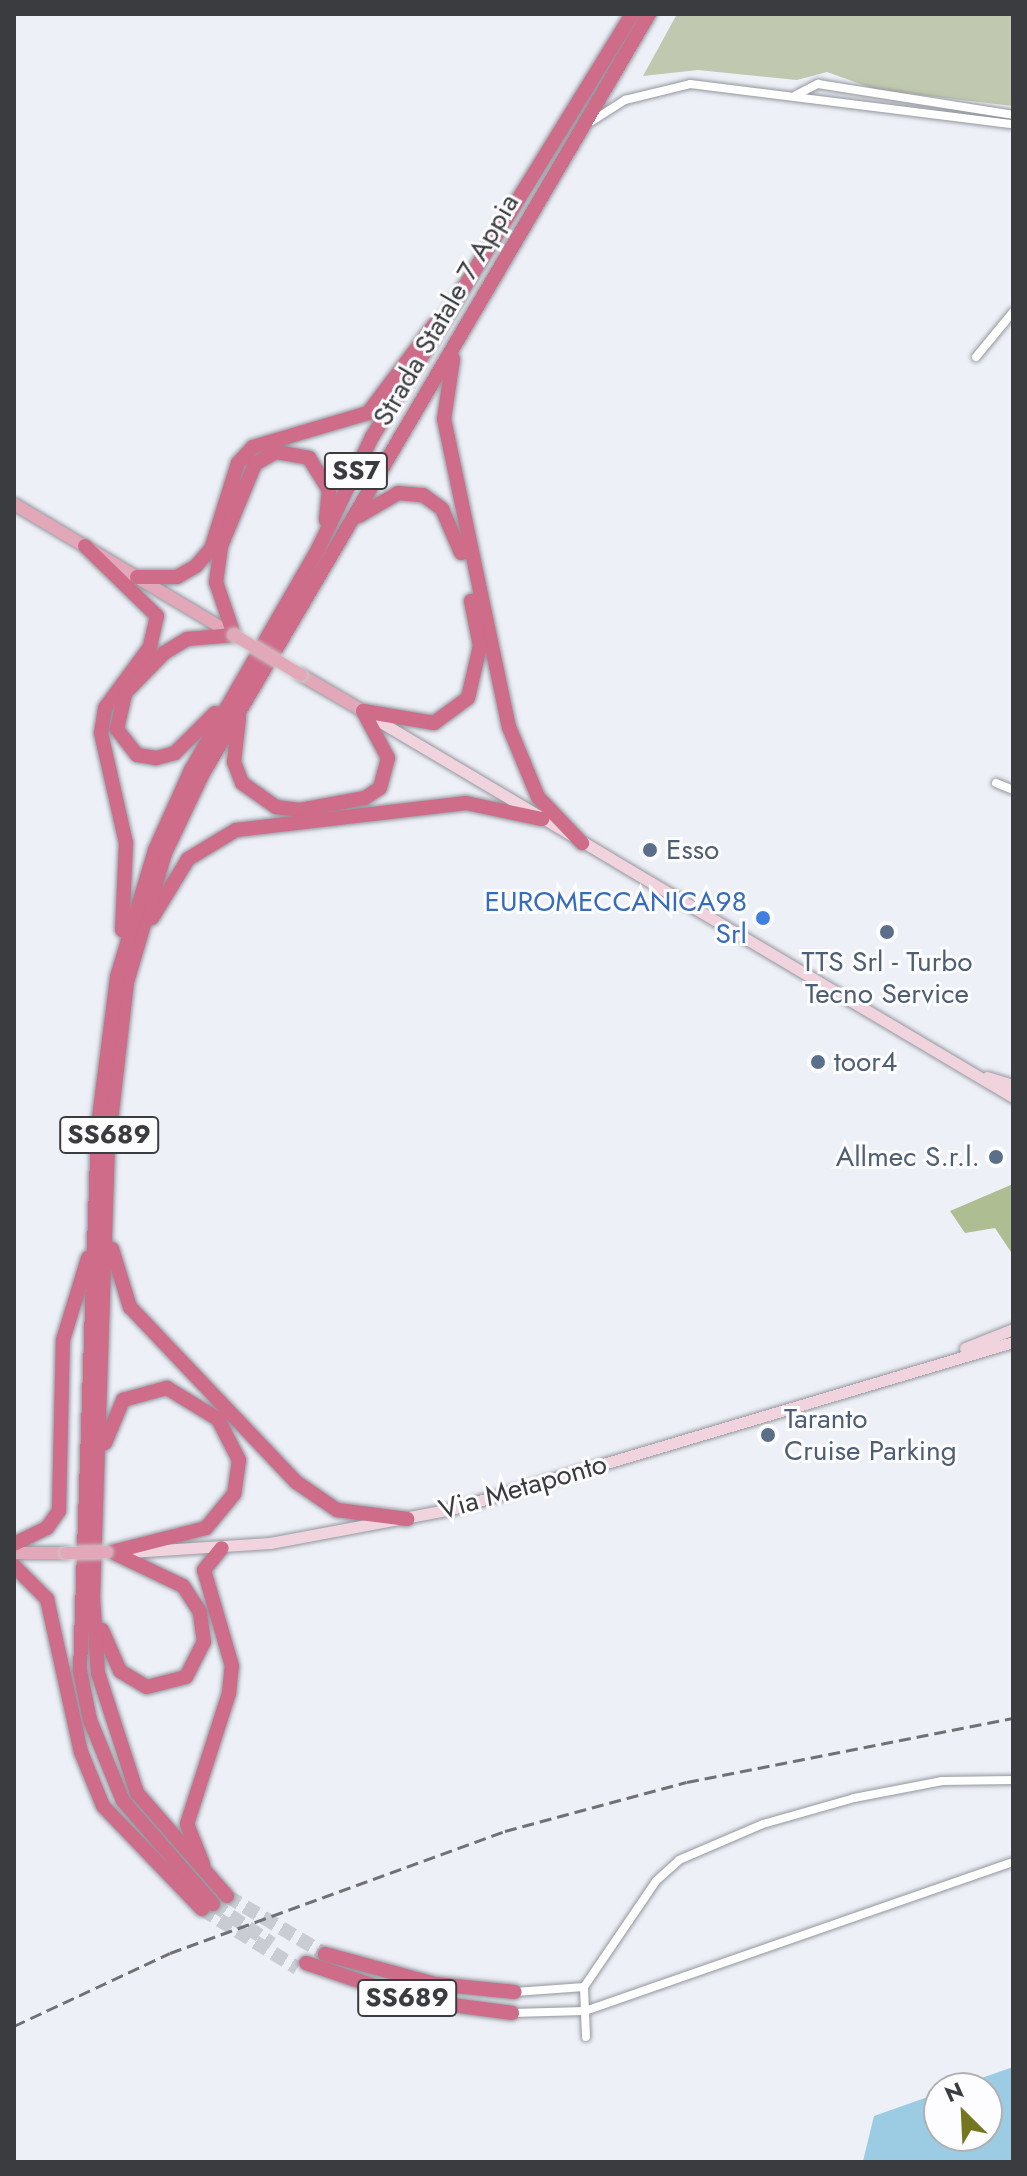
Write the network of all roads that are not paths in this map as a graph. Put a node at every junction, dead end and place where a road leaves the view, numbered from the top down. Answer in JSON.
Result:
{"nodes":[{"id":1,"x":632,"y":14,"type":"edge"},
{"id":2,"x":649,"y":14,"type":"edge"},
{"id":3,"x":794,"y":96,"type":"junction"},
{"id":4,"x":1013,"y":115,"type":"edge"},
{"id":5,"x":1013,"y":124,"type":"edge"},
{"id":6,"x":582,"y":128,"type":"junction"},
{"id":7,"x":471,"y":281,"type":"junction"},
{"id":8,"x":1013,"y":312,"type":"edge"},
{"id":9,"x":458,"y":340,"type":"junction"},
{"id":10,"x":976,"y":357,"type":"dead end"},
{"id":11,"x":14,"y":504,"type":"edge"},
{"id":12,"x":338,"y":538,"type":"junction"},
{"id":13,"x":85,"y":546,"type":"junction"},
{"id":14,"x":318,"y":549,"type":"junction"},
{"id":15,"x":137,"y":577,"type":"junction"},
{"id":16,"x":234,"y":635,"type":"junction"},
{"id":17,"x":254,"y":669,"type":"junction"},
{"id":18,"x":239,"y":695,"type":"junction"},
{"id":19,"x":363,"y":711,"type":"junction"},
{"id":20,"x":996,"y":783,"type":"dead end"},
{"id":21,"x":1013,"y":790,"type":"edge"},
{"id":22,"x":542,"y":819,"type":"junction"},
{"id":23,"x":582,"y":843,"type":"junction"},
{"id":24,"x":122,"y":979,"type":"junction"},
{"id":25,"x":963,"y":1069,"type":"junction"},
{"id":26,"x":1013,"y":1085,"type":"edge"},
{"id":27,"x":1013,"y":1097,"type":"edge"},
{"id":28,"x":1013,"y":1105,"type":"edge"},
{"id":29,"x":106,"y":1216,"type":"junction"},
{"id":30,"x":93,"y":1243,"type":"junction"},
{"id":31,"x":1013,"y":1329,"type":"edge"},
{"id":32,"x":1013,"y":1342,"type":"edge"},
{"id":33,"x":922,"y":1366,"type":"junction"},
{"id":34,"x":95,"y":1498,"type":"junction"},
{"id":35,"x":407,"y":1519,"type":"junction"},
{"id":36,"x":14,"y":1544,"type":"edge"},
{"id":37,"x":222,"y":1548,"type":"junction"},
{"id":38,"x":109,"y":1552,"type":"junction"},
{"id":39,"x":14,"y":1553,"type":"edge"},
{"id":40,"x":14,"y":1566,"type":"edge"},
{"id":41,"x":93,"y":1597,"type":"junction"},
{"id":42,"x":1013,"y":1780,"type":"edge"},
{"id":43,"x":1013,"y":1862,"type":"edge"},
{"id":44,"x":325,"y":1954,"type":"tunnel mouth"},
{"id":45,"x":302,"y":1966,"type":"tunnel mouth"},
{"id":46,"x":584,"y":1987,"type":"junction"},
{"id":47,"x":515,"y":1992,"type":"joint"},
{"id":48,"x":585,"y":2011,"type":"junction"},
{"id":49,"x":512,"y":2013,"type":"joint"},
{"id":50,"x":586,"y":2037,"type":"dead end"}],
"edges":[{"from":1,"to":7,"type":"highway","name":"Strada Statale 7 Appia","number":"SS7"},
{"from":2,"to":6,"type":"highway","name":"Strada Statale 7 Appia","number":"SS7"},
{"from":3,"to":4,"type":"street"},
{"from":3,"to":5,"type":"street"},
{"from":3,"to":6,"type":"street"},
{"from":6,"to":9,"type":"highway","name":"Strada Statale 7 Appia","number":"SS7"},
{"from":7,"to":14,"type":"highway","name":"Strada Statale 7 Appia","number":"SS7"},
{"from":7,"to":15,"type":"highway"},
{"from":8,"to":10,"type":"street"},
{"from":9,"to":12,"type":"highway","name":"Strada Statale 7 Appia","number":"SS7"},
{"from":9,"to":23,"type":"highway"},
{"from":11,"to":13,"type":"main road"},
{"from":12,"to":17,"type":"highway","name":"Strada Statale 7 Appia","number":"SS7"},
{"from":12,"to":19,"type":"highway"},
{"from":13,"to":15,"type":"main road"},
{"from":13,"to":24,"type":"highway"},
{"from":14,"to":16,"type":"highway"},
{"from":14,"to":17,"type":"highway","name":"Strada Statale 7 Appia","number":"SS7"},
{"from":15,"to":16,"type":"main road"},
{"from":16,"to":18,"type":"highway"},
{"from":16,"to":19,"type":"main road","bridge":true},
{"from":17,"to":18,"type":"highway","number":"SS689"},
{"from":18,"to":19,"type":"highway"},
{"from":18,"to":24,"type":"highway","number":"SS689"},
{"from":19,"to":22,"type":"main road"},
{"from":20,"to":21,"type":"street"},
{"from":22,"to":23,"type":"main road"},
{"from":22,"to":24,"type":"highway"},
{"from":23,"to":25,"type":"main road"},
{"from":24,"to":29,"type":"highway","number":"SS689"},
{"from":24,"to":30,"type":"highway","number":"SS689"},
{"from":25,"to":26,"type":"main road"},
{"from":25,"to":27,"type":"main road"},
{"from":25,"to":28,"type":"main road"},
{"from":29,"to":34,"type":"highway","number":"SS689"},
{"from":29,"to":35,"type":"highway"},
{"from":30,"to":36,"type":"highway"},
{"from":30,"to":40,"type":"highway","number":"SS689"},
{"from":31,"to":33,"type":"main road"},
{"from":32,"to":33,"type":"main road"},
{"from":33,"to":35,"type":"main road","name":"Via Metaponto"},
{"from":34,"to":38,"type":"highway"},
{"from":34,"to":41,"type":"highway","number":"SS689"},
{"from":35,"to":37,"type":"main road","name":"Via Metaponto"},
{"from":37,"to":38,"type":"main road","name":"Via Metaponto"},
{"from":37,"to":41,"type":"highway","number":"SS689"},
{"from":38,"to":39,"type":"main road","bridge":true},
{"from":38,"to":41,"type":"highway"},
{"from":42,"to":46,"type":"street"},
{"from":43,"to":48,"type":"street"},
{"from":44,"to":47,"type":"highway","number":"SS689"},
{"from":45,"to":49,"type":"highway","number":"SS689"},
{"from":46,"to":47,"type":"street"},
{"from":46,"to":48,"type":"street"},
{"from":48,"to":49,"type":"street"},
{"from":48,"to":50,"type":"street"}]}
